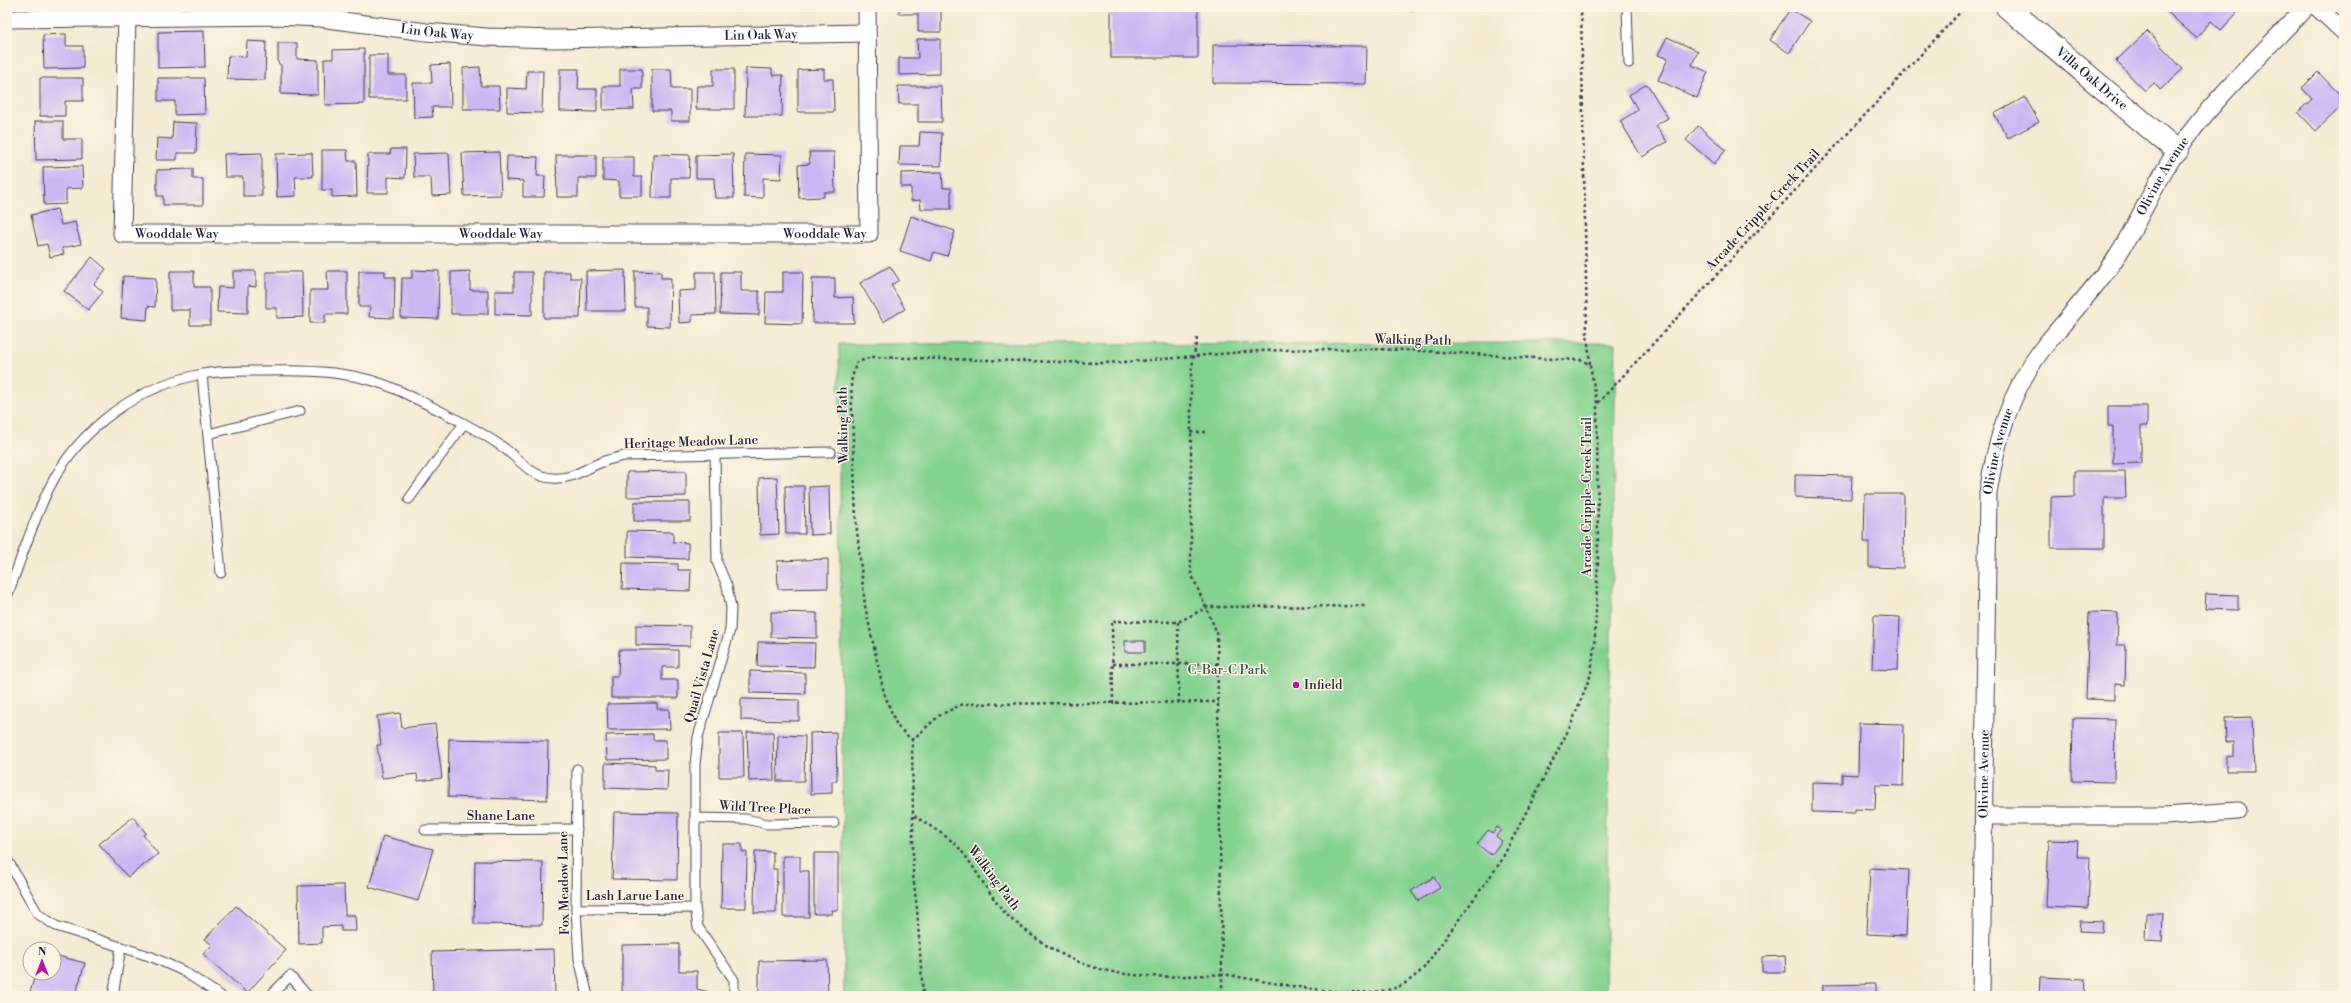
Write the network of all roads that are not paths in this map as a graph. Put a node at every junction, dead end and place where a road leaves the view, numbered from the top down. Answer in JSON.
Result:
{"nodes":[{"id":1,"x":867,"y":7,"type":"edge"},
{"id":2,"x":1627,"y":7,"type":"edge"},
{"id":3,"x":2007,"y":7,"type":"edge"},
{"id":4,"x":2306,"y":7,"type":"edge"},
{"id":5,"x":2317,"y":7,"type":"edge"},
{"id":6,"x":127,"y":17,"type":"junction"},
{"id":7,"x":7,"y":19,"type":"edge"},
{"id":8,"x":2344,"y":32,"type":"edge"},
{"id":9,"x":867,"y":33,"type":"junction"},
{"id":10,"x":1629,"y":63,"type":"dead end"},
{"id":11,"x":2177,"y":151,"type":"junction"},
{"id":12,"x":202,"y":374,"type":"junction"},
{"id":13,"x":300,"y":411,"type":"dead end"},
{"id":14,"x":463,"y":425,"type":"junction"},
{"id":15,"x":208,"y":434,"type":"junction"},
{"id":16,"x":831,"y":452,"type":"dead end"},
{"id":17,"x":715,"y":454,"type":"junction"},
{"id":18,"x":409,"y":499,"type":"dead end"},
{"id":19,"x":221,"y":573,"type":"dead end"},
{"id":20,"x":7,"y":597,"type":"edge"},
{"id":21,"x":577,"y":769,"type":"dead end"},
{"id":22,"x":2238,"y":810,"type":"dead end"},
{"id":23,"x":1984,"y":816,"type":"junction"},
{"id":24,"x":695,"y":818,"type":"junction"},
{"id":25,"x":834,"y":823,"type":"dead end"},
{"id":26,"x":576,"y":829,"type":"junction"},
{"id":27,"x":425,"y":830,"type":"dead end"},
{"id":28,"x":7,"y":860,"type":"edge"},
{"id":29,"x":695,"y":908,"type":"junction"},
{"id":30,"x":576,"y":909,"type":"junction"},
{"id":31,"x":122,"y":946,"type":"junction"},
{"id":32,"x":113,"y":996,"type":"edge"},
{"id":33,"x":221,"y":996,"type":"edge"},
{"id":34,"x":270,"y":996,"type":"edge"},
{"id":35,"x":308,"y":996,"type":"edge"},
{"id":36,"x":588,"y":996,"type":"edge"},
{"id":37,"x":734,"y":996,"type":"edge"},
{"id":38,"x":1981,"y":996,"type":"edge"}],
"edges":[{"from":1,"to":9,"type":"street","name":"Wooddale Way"},
{"from":2,"to":10,"type":"lane"},
{"from":3,"to":11,"type":"street","name":"Villa Oak Drive"},
{"from":4,"to":11,"type":"street","name":"Olivine Avenue"},
{"from":5,"to":8,"type":"street"},
{"from":6,"to":7,"type":"street","name":"Lin Oak Way"},
{"from":6,"to":9,"type":"street","name":"Lin Oak Way"},
{"from":6,"to":9,"type":"street","name":"Wooddale Way"},
{"from":11,"to":23,"type":"street","name":"Olivine Avenue"},
{"from":12,"to":14,"type":"lane","name":"Heritage Meadow Lane"},
{"from":12,"to":15,"type":"lane"},
{"from":12,"to":20,"type":"lane","name":"Heritage Meadow Lane"},
{"from":13,"to":15,"type":"lane"},
{"from":14,"to":17,"type":"lane","name":"Heritage Meadow Lane"},
{"from":14,"to":18,"type":"lane"},
{"from":15,"to":19,"type":"lane"},
{"from":16,"to":17,"type":"lane","name":"Heritage Meadow Lane"},
{"from":17,"to":24,"type":"lane","name":"Quail Vista Lane"},
{"from":21,"to":26,"type":"lane","name":"Fox Meadow Lane"},
{"from":22,"to":23,"type":"street"},
{"from":23,"to":38,"type":"street","name":"Olivine Avenue"},
{"from":24,"to":25,"type":"lane","name":"Wild Tree Place"},
{"from":24,"to":29,"type":"lane","name":"Quail Vista Lane"},
{"from":26,"to":27,"type":"lane","name":"Shane Lane"},
{"from":26,"to":30,"type":"lane","name":"Fox Meadow Lane"},
{"from":28,"to":31,"type":"lane"},
{"from":29,"to":30,"type":"lane","name":"Lash Larue Lane"},
{"from":29,"to":37,"type":"lane","name":"Quail Vista Lane"},
{"from":30,"to":36,"type":"lane","name":"Fox Meadow Lane"},
{"from":31,"to":32,"type":"lane"},
{"from":31,"to":33,"type":"lane"},
{"from":34,"to":35,"type":"lane"}]}
